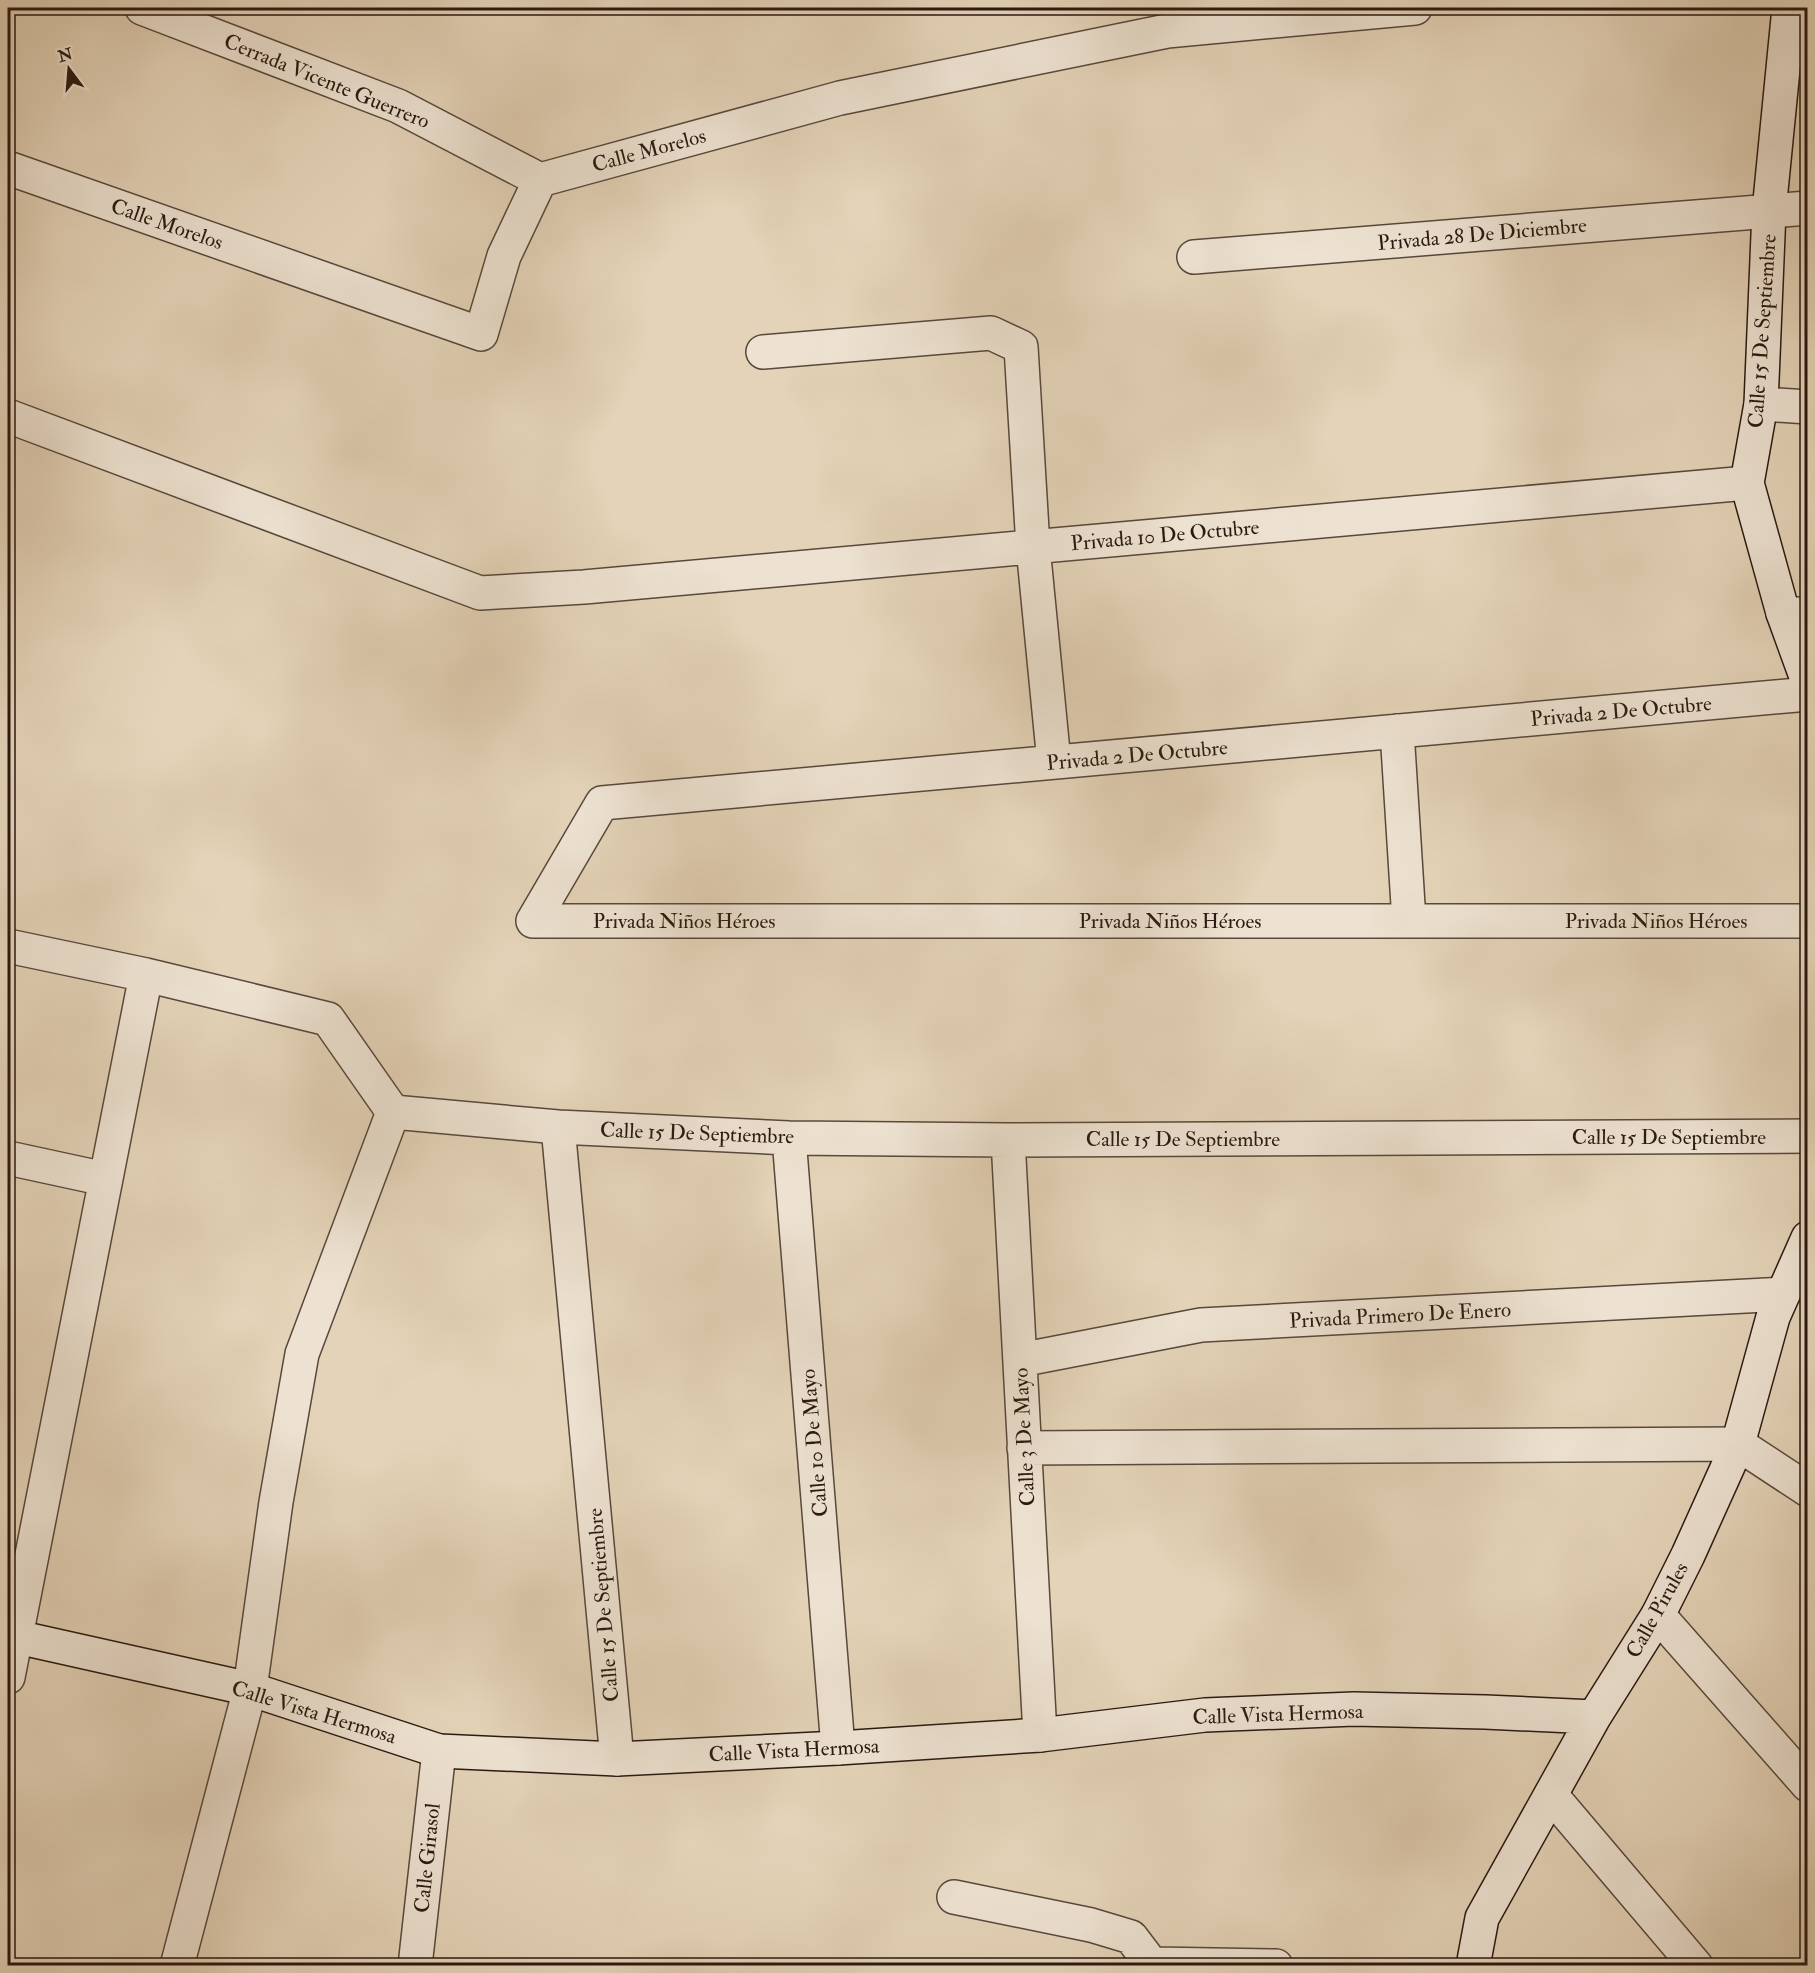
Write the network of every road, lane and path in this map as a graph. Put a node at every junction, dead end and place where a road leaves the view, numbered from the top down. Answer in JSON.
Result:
{"nodes":[{"id":1,"x":142,"y":8,"type":"edge"},
{"id":2,"x":1415,"y":8,"type":"edge"},
{"id":3,"x":1789,"y":8,"type":"edge"},
{"id":4,"x":8,"y":168,"type":"edge"},
{"id":5,"x":540,"y":180,"type":"junction"},
{"id":6,"x":1808,"y":208,"type":"edge"},
{"id":7,"x":1769,"y":211,"type":"junction"},
{"id":8,"x":1194,"y":257,"type":"dead end"},
{"id":9,"x":763,"y":352,"type":"dead end"},
{"id":10,"x":1761,"y":404,"type":"junction"},
{"id":11,"x":1808,"y":407,"type":"edge"},
{"id":12,"x":8,"y":416,"type":"edge"},
{"id":13,"x":1747,"y":483,"type":"junction"},
{"id":14,"x":1033,"y":547,"type":"junction"},
{"id":15,"x":1795,"y":614,"type":"edge"},
{"id":16,"x":1808,"y":682,"type":"edge"},
{"id":17,"x":1808,"y":694,"type":"edge"},
{"id":18,"x":1397,"y":732,"type":"junction"},
{"id":19,"x":1054,"y":762,"type":"junction"},
{"id":20,"x":533,"y":921,"type":"joint"},
{"id":21,"x":1409,"y":921,"type":"junction"},
{"id":22,"x":1808,"y":921,"type":"edge"},
{"id":23,"x":8,"y":946,"type":"edge"},
{"id":24,"x":146,"y":975,"type":"junction"},
{"id":25,"x":393,"y":1112,"type":"junction"},
{"id":26,"x":558,"y":1127,"type":"junction"},
{"id":27,"x":1808,"y":1136,"type":"edge"},
{"id":28,"x":789,"y":1138,"type":"junction"},
{"id":29,"x":1008,"y":1140,"type":"junction"},
{"id":30,"x":8,"y":1158,"type":"edge"},
{"id":31,"x":105,"y":1179,"type":"junction"},
{"id":32,"x":1808,"y":1238,"type":"edge"},
{"id":33,"x":1783,"y":1294,"type":"junction"},
{"id":34,"x":1020,"y":1360,"type":"junction"},
{"id":35,"x":1738,"y":1444,"type":"junction"},
{"id":36,"x":1024,"y":1448,"type":"junction"},
{"id":37,"x":1808,"y":1490,"type":"edge"},
{"id":38,"x":1658,"y":1615,"type":"junction"},
{"id":39,"x":11,"y":1636,"type":"edge"},
{"id":40,"x":8,"y":1677,"type":"edge"},
{"id":41,"x":250,"y":1689,"type":"junction"},
{"id":42,"x":1594,"y":1717,"type":"junction"},
{"id":43,"x":1040,"y":1735,"type":"junction"},
{"id":44,"x":838,"y":1748,"type":"junction"},
{"id":45,"x":439,"y":1751,"type":"junction"},
{"id":46,"x":617,"y":1759,"type":"junction"},
{"id":47,"x":1808,"y":1785,"type":"edge"},
{"id":48,"x":1551,"y":1795,"type":"junction"},
{"id":49,"x":954,"y":1897,"type":"dead end"},
{"id":50,"x":177,"y":1965,"type":"edge"},
{"id":51,"x":415,"y":1965,"type":"edge"},
{"id":52,"x":1153,"y":1965,"type":"edge"},
{"id":53,"x":1276,"y":1965,"type":"edge"},
{"id":54,"x":1473,"y":1965,"type":"edge"},
{"id":55,"x":1696,"y":1965,"type":"edge"}],
"edges":[{"from":1,"to":5,"type":"street","name":"Cerrada Vicente Guerrero"},
{"from":2,"to":5,"type":"street","name":"Calle Morelos"},
{"from":3,"to":7,"type":"street","name":"Calle 15 De Septiembre"},
{"from":4,"to":5,"type":"street","name":"Calle Morelos"},
{"from":6,"to":7,"type":"street","name":"Privada 28 De Diciembre"},
{"from":7,"to":8,"type":"street","name":"Privada 28 De Diciembre"},
{"from":7,"to":10,"type":"street","name":"Calle 15 De Septiembre"},
{"from":9,"to":14,"type":"street"},
{"from":10,"to":11,"type":"street"},
{"from":10,"to":13,"type":"street","name":"Calle 15 De Septiembre"},
{"from":12,"to":14,"type":"street","name":"Privada 10 De Octubre"},
{"from":13,"to":14,"type":"street","name":"Privada 10 De Octubre"},
{"from":13,"to":15,"type":"street","name":"Calle 15 De Septiembre"},
{"from":14,"to":19,"type":"street"},
{"from":15,"to":16,"type":"street","name":"Calle 15 De Septiembre"},
{"from":17,"to":18,"type":"street","name":"Privada 2 De Octubre"},
{"from":18,"to":19,"type":"street","name":"Privada 2 De Octubre"},
{"from":18,"to":21,"type":"street"},
{"from":19,"to":20,"type":"street","name":"Privada 2 De Octubre"},
{"from":20,"to":21,"type":"street","name":"Privada Niños Héroes"},
{"from":21,"to":22,"type":"street","name":"Privada Niños Héroes"},
{"from":23,"to":24,"type":"street"},
{"from":24,"to":25,"type":"street"},
{"from":24,"to":31,"type":"street"},
{"from":25,"to":26,"type":"street","name":"Calle 15 De Septiembre"},
{"from":25,"to":41,"type":"street"},
{"from":26,"to":28,"type":"street","name":"Calle 15 De Septiembre"},
{"from":26,"to":46,"type":"street","name":"Calle 15 De Septiembre"},
{"from":27,"to":29,"type":"street","name":"Calle 15 De Septiembre"},
{"from":28,"to":29,"type":"street","name":"Calle 15 De Septiembre"},
{"from":28,"to":44,"type":"street","name":"Calle 10 De Mayo"},
{"from":29,"to":34,"type":"street","name":"Calle 3 De Mayo"},
{"from":30,"to":31,"type":"street"},
{"from":31,"to":39,"type":"street"},
{"from":32,"to":33,"type":"street","name":"Calle Pirules"},
{"from":33,"to":34,"type":"street","name":"Privada Primero De Enero"},
{"from":33,"to":35,"type":"street","name":"Calle Pirules"},
{"from":34,"to":36,"type":"street","name":"Calle 3 De Mayo"},
{"from":35,"to":36,"type":"street"},
{"from":35,"to":37,"type":"street"},
{"from":35,"to":38,"type":"street","name":"Calle Pirules"},
{"from":36,"to":43,"type":"street","name":"Calle 3 De Mayo"},
{"from":38,"to":42,"type":"street","name":"Calle Pirules"},
{"from":38,"to":47,"type":"street"},
{"from":39,"to":40,"type":"street"},
{"from":39,"to":41,"type":"street","name":"Calle Vista Hermosa"},
{"from":41,"to":45,"type":"street","name":"Calle Vista Hermosa"},
{"from":41,"to":50,"type":"street"},
{"from":42,"to":43,"type":"street","name":"Calle Vista Hermosa"},
{"from":42,"to":48,"type":"street","name":"Calle Pirules"},
{"from":43,"to":44,"type":"street","name":"Calle Vista Hermosa"},
{"from":44,"to":46,"type":"street","name":"Calle Vista Hermosa"},
{"from":45,"to":46,"type":"street","name":"Calle Vista Hermosa"},
{"from":45,"to":51,"type":"street","name":"Calle Girasol"},
{"from":48,"to":54,"type":"street","name":"Calle Pirules"},
{"from":48,"to":55,"type":"street"},
{"from":49,"to":52,"type":"street"},
{"from":52,"to":53,"type":"street"}]}
